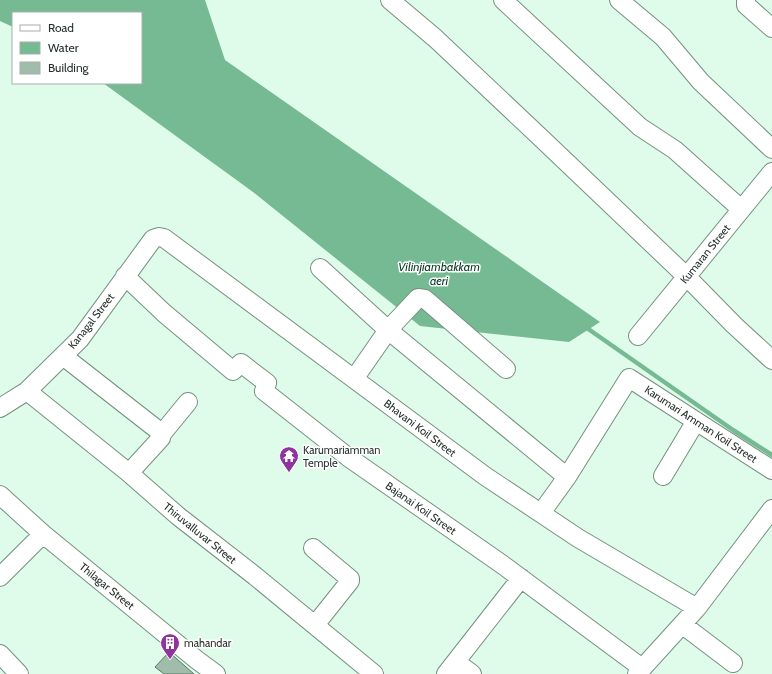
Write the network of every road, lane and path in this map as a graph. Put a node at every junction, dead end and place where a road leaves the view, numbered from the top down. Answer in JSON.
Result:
{"nodes":[{"id":1,"x":390,"y":0,"type":"edge"},
{"id":2,"x":503,"y":0,"type":"edge"},
{"id":3,"x":619,"y":0,"type":"edge"},
{"id":4,"x":746,"y":0,"type":"edge"},
{"id":5,"x":772,"y":28,"type":"edge"},
{"id":6,"x":772,"y":149,"type":"edge"},
{"id":7,"x":772,"y":172,"type":"edge"},
{"id":8,"x":741,"y":209,"type":"junction"},
{"id":9,"x":153,"y":239,"type":"joint"},
{"id":10,"x":320,"y":268,"type":"dead end"},
{"id":11,"x":126,"y":276,"type":"junction"},
{"id":12,"x":687,"y":277,"type":"junction"},
{"id":13,"x":388,"y":330,"type":"junction"},
{"id":14,"x":638,"y":336,"type":"dead end"},
{"id":15,"x":63,"y":356,"type":"junction"},
{"id":16,"x":772,"y":360,"type":"edge"},
{"id":17,"x":506,"y":369,"type":"dead end"},
{"id":18,"x":354,"y":379,"type":"junction"},
{"id":19,"x":27,"y":391,"type":"junction"},
{"id":20,"x":188,"y":402,"type":"dead end"},
{"id":21,"x":1,"y":405,"type":"edge"},
{"id":22,"x":696,"y":421,"type":"junction"},
{"id":23,"x":161,"y":435,"type":"junction"},
{"id":24,"x":772,"y":470,"type":"edge"},
{"id":25,"x":129,"y":473,"type":"junction"},
{"id":26,"x":663,"y":476,"type":"dead end"},
{"id":27,"x":567,"y":477,"type":"junction"},
{"id":28,"x":0,"y":495,"type":"edge"},
{"id":29,"x":772,"y":509,"type":"edge"},
{"id":30,"x":541,"y":513,"type":"junction"},
{"id":31,"x":43,"y":534,"type":"junction"},
{"id":32,"x":313,"y":548,"type":"dead end"},
{"id":33,"x":0,"y":577,"type":"edge"},
{"id":34,"x":521,"y":578,"type":"junction"},
{"id":35,"x":697,"y":608,"type":"junction"},
{"id":36,"x":315,"y":625,"type":"junction"},
{"id":37,"x":683,"y":625,"type":"junction"},
{"id":38,"x":0,"y":654,"type":"edge"},
{"id":39,"x":733,"y":663,"type":"dead end"},
{"id":40,"x":451,"y":668,"type":"edge"},
{"id":41,"x":640,"y":671,"type":"edge"},
{"id":42,"x":19,"y":674,"type":"edge"},
{"id":43,"x":216,"y":674,"type":"edge"},
{"id":44,"x":374,"y":674,"type":"edge"},
{"id":45,"x":472,"y":674,"type":"edge"}],
"edges":[{"from":1,"to":12,"type":"street"},
{"from":2,"to":8,"type":"street"},
{"from":3,"to":6,"type":"street"},
{"from":4,"to":5,"type":"street"},
{"from":7,"to":8,"type":"street","name":"Kumaran Street"},
{"from":8,"to":12,"type":"street","name":"Kumaran Street"},
{"from":9,"to":11,"type":"street","name":"Kanagal Street"},
{"from":9,"to":18,"type":"street","name":"Bhavani Koil Street"},
{"from":10,"to":13,"type":"street"},
{"from":11,"to":15,"type":"street","name":"Kanagal Street"},
{"from":11,"to":34,"type":"street","name":"Bajanai Koil Street"},
{"from":12,"to":14,"type":"street","name":"Kumaran Street"},
{"from":12,"to":16,"type":"street"},
{"from":13,"to":17,"type":"street"},
{"from":13,"to":18,"type":"street"},
{"from":13,"to":27,"type":"street"},
{"from":15,"to":19,"type":"street","name":"Kanagal Street"},
{"from":15,"to":23,"type":"street"},
{"from":18,"to":30,"type":"street","name":"Bhavani Koil Street"},
{"from":19,"to":21,"type":"street","name":"Kanagal Street"},
{"from":19,"to":25,"type":"street","name":"Thiruvalluvar Street"},
{"from":20,"to":23,"type":"street"},
{"from":22,"to":24,"type":"street","name":"Karumari Amman Koil Street"},
{"from":22,"to":26,"type":"street"},
{"from":22,"to":27,"type":"street","name":"Karumari Amman Koil Street"},
{"from":23,"to":25,"type":"street"},
{"from":25,"to":36,"type":"street","name":"Thiruvalluvar Street"},
{"from":27,"to":30,"type":"street"},
{"from":28,"to":31,"type":"street","name":"Thilagar Street"},
{"from":29,"to":35,"type":"street"},
{"from":30,"to":35,"type":"street","name":"Bhavani Koil Street"},
{"from":31,"to":33,"type":"street"},
{"from":31,"to":43,"type":"street","name":"Thilagar Street"},
{"from":32,"to":36,"type":"street"},
{"from":34,"to":40,"type":"street"},
{"from":34,"to":41,"type":"street","name":"Bajanai Koil Street"},
{"from":35,"to":37,"type":"street"},
{"from":36,"to":44,"type":"street","name":"Thiruvalluvar Street"},
{"from":37,"to":39,"type":"street"},
{"from":37,"to":41,"type":"street"},
{"from":38,"to":42,"type":"street"},
{"from":40,"to":45,"type":"street"}]}
